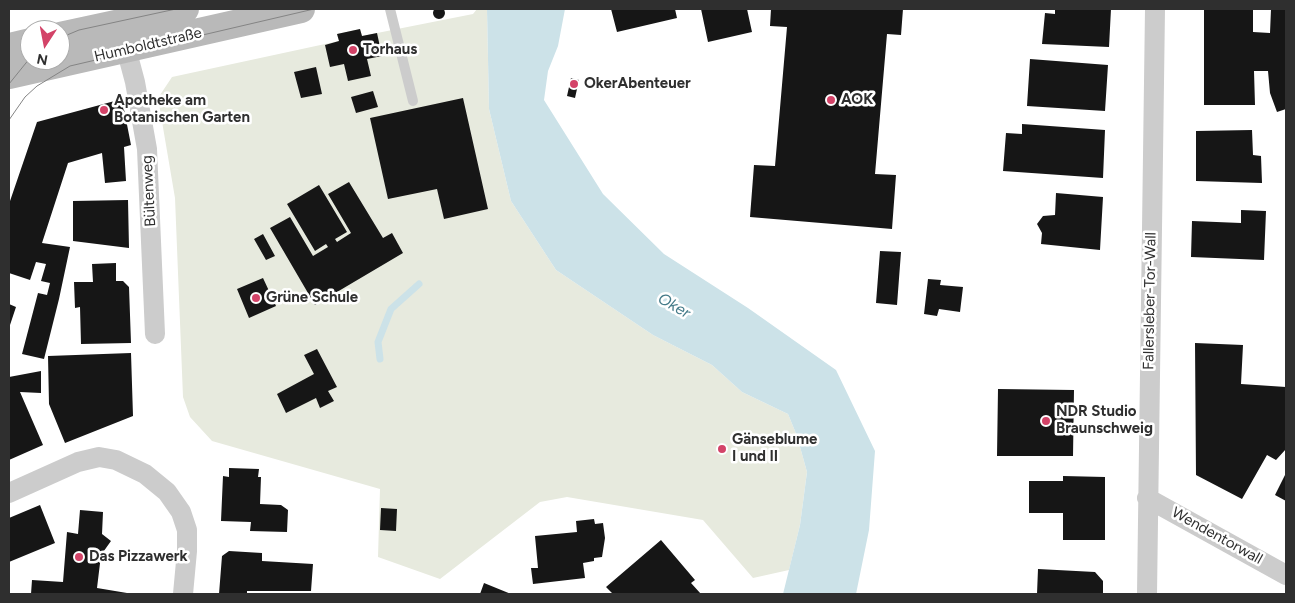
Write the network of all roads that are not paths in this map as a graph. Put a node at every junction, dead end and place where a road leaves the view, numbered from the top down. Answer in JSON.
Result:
{"nodes":[{"id":1,"x":185,"y":9,"type":"edge"},
{"id":2,"x":390,"y":9,"type":"edge"},
{"id":3,"x":1155,"y":9,"type":"edge"},
{"id":4,"x":292,"y":10,"type":"edge"},
{"id":5,"x":114,"y":24,"type":"junction"},
{"id":6,"x":70,"y":34,"type":"edge"},
{"id":7,"x":126,"y":50,"type":"junction"},
{"id":8,"x":9,"y":75,"type":"edge"},
{"id":9,"x":413,"y":101,"type":"dead end"},
{"id":10,"x":155,"y":334,"type":"dead end"},
{"id":11,"x":9,"y":493,"type":"edge"},
{"id":12,"x":1147,"y":498,"type":"junction"},
{"id":13,"x":1286,"y":574,"type":"edge"},
{"id":14,"x":183,"y":594,"type":"edge"},
{"id":15,"x":1147,"y":594,"type":"edge"}],
"edges":[{"from":1,"to":5,"type":"main road","name":"Humboldtstraße"},
{"from":2,"to":9,"type":"lane"},
{"from":3,"to":12,"type":"street","name":"Fallersleber-Tor-Wall"},
{"from":4,"to":7,"type":"main road","name":"Humboldtstraße"},
{"from":5,"to":6,"type":"main road","name":"Humboldtstraße"},
{"from":5,"to":7,"type":"street","name":"Bültenweg"},
{"from":7,"to":8,"type":"main road","name":"Humboldtstraße"},
{"from":7,"to":10,"type":"street","name":"Bültenweg"},
{"from":11,"to":14,"type":"street"},
{"from":12,"to":13,"type":"street","name":"Wendentorwall"},
{"from":12,"to":15,"type":"street","name":"Fallersleber-Tor-Wall"}]}
